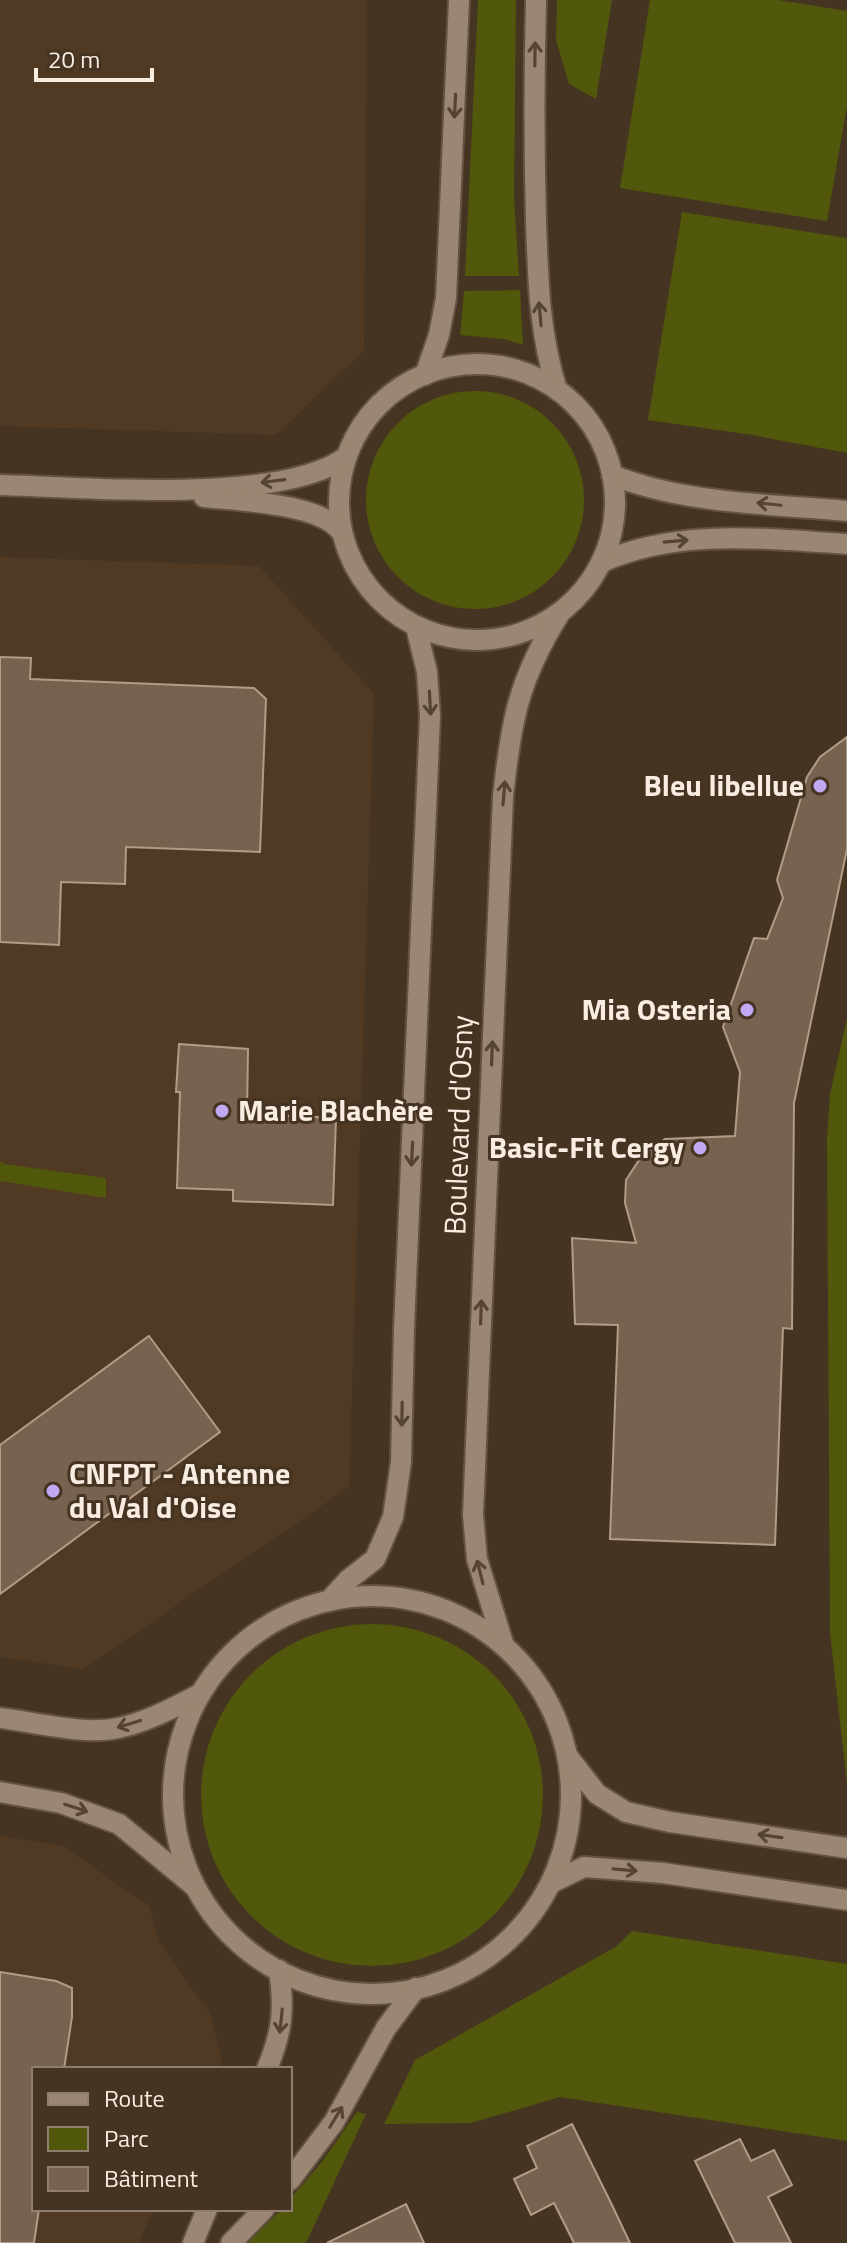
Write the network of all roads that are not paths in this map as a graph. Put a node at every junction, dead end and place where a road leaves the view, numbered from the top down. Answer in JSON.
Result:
{"nodes":[{"id":1,"x":459,"y":0,"type":"edge"},
{"id":2,"x":536,"y":0,"type":"edge"},
{"id":3,"x":425,"y":375,"type":"junction"},
{"id":4,"x":557,"y":390,"type":"junction"},
{"id":5,"x":346,"y":457,"type":"junction"},
{"id":6,"x":612,"y":475,"type":"junction"},
{"id":7,"x":0,"y":485,"type":"edge"},
{"id":8,"x":156,"y":490,"type":"junction"},
{"id":9,"x":847,"y":511,"type":"edge"},
{"id":10,"x":342,"y":533,"type":"junction"},
{"id":11,"x":847,"y":544,"type":"edge"},
{"id":12,"x":602,"y":562,"type":"junction"},
{"id":13,"x":560,"y":613,"type":"junction"},
{"id":14,"x":416,"y":627,"type":"junction"},
{"id":15,"x":329,"y":1601,"type":"junction"},
{"id":16,"x":504,"y":1646,"type":"junction"},
{"id":17,"x":200,"y":1694,"type":"junction"},
{"id":18,"x":0,"y":1718,"type":"edge"},
{"id":19,"x":567,"y":1755,"type":"junction"},
{"id":20,"x":0,"y":1792,"type":"edge"},
{"id":21,"x":847,"y":1848,"type":"edge"},
{"id":22,"x":551,"y":1883,"type":"junction"},
{"id":23,"x":197,"y":1888,"type":"junction"},
{"id":24,"x":847,"y":1900,"type":"edge"},
{"id":25,"x":279,"y":1970,"type":"junction"},
{"id":26,"x":416,"y":1988,"type":"junction"},
{"id":27,"x":268,"y":2067,"type":"edge"},
{"id":28,"x":292,"y":2177,"type":"edge"},
{"id":29,"x":206,"y":2211,"type":"edge"},
{"id":30,"x":262,"y":2211,"type":"edge"},
{"id":31,"x":193,"y":2243,"type":"edge"},
{"id":32,"x":231,"y":2243,"type":"edge"}],
"edges":[{"from":1,"to":3,"type":"main road","one_way":true},
{"from":4,"to":2,"type":"main road","one_way":true},
{"from":3,"to":4,"type":"main road"},
{"from":3,"to":5,"type":"main road"},
{"from":4,"to":6,"type":"main road"},
{"from":5,"to":8,"type":"main road","one_way":true},
{"from":5,"to":10,"type":"main road"},
{"from":9,"to":6,"type":"main road","one_way":true},
{"from":6,"to":12,"type":"main road"},
{"from":7,"to":8,"type":"main road"},
{"from":8,"to":10,"type":"main road"},
{"from":10,"to":14,"type":"main road"},
{"from":12,"to":11,"type":"main road","one_way":true},
{"from":12,"to":13,"type":"main road"},
{"from":13,"to":14,"type":"main road"},
{"from":16,"to":13,"type":"main road","name":"Boulevard d'Osny","one_way":true},
{"from":14,"to":15,"type":"main road","name":"Boulevard d'Osny","one_way":true},
{"from":15,"to":16,"type":"main road"},
{"from":15,"to":17,"type":"main road"},
{"from":16,"to":19,"type":"main road"},
{"from":17,"to":18,"type":"main road","one_way":true},
{"from":17,"to":23,"type":"main road"},
{"from":21,"to":19,"type":"main road","one_way":true},
{"from":19,"to":22,"type":"main road"},
{"from":20,"to":23,"type":"main road","one_way":true},
{"from":22,"to":24,"type":"main road","one_way":true},
{"from":22,"to":26,"type":"main road"},
{"from":23,"to":25,"type":"main road"},
{"from":25,"to":26,"type":"main road"},
{"from":25,"to":27,"type":"main road","one_way":true},
{"from":28,"to":26,"type":"main road","one_way":true},
{"from":29,"to":31,"type":"main road"},
{"from":30,"to":32,"type":"main road"}]}
